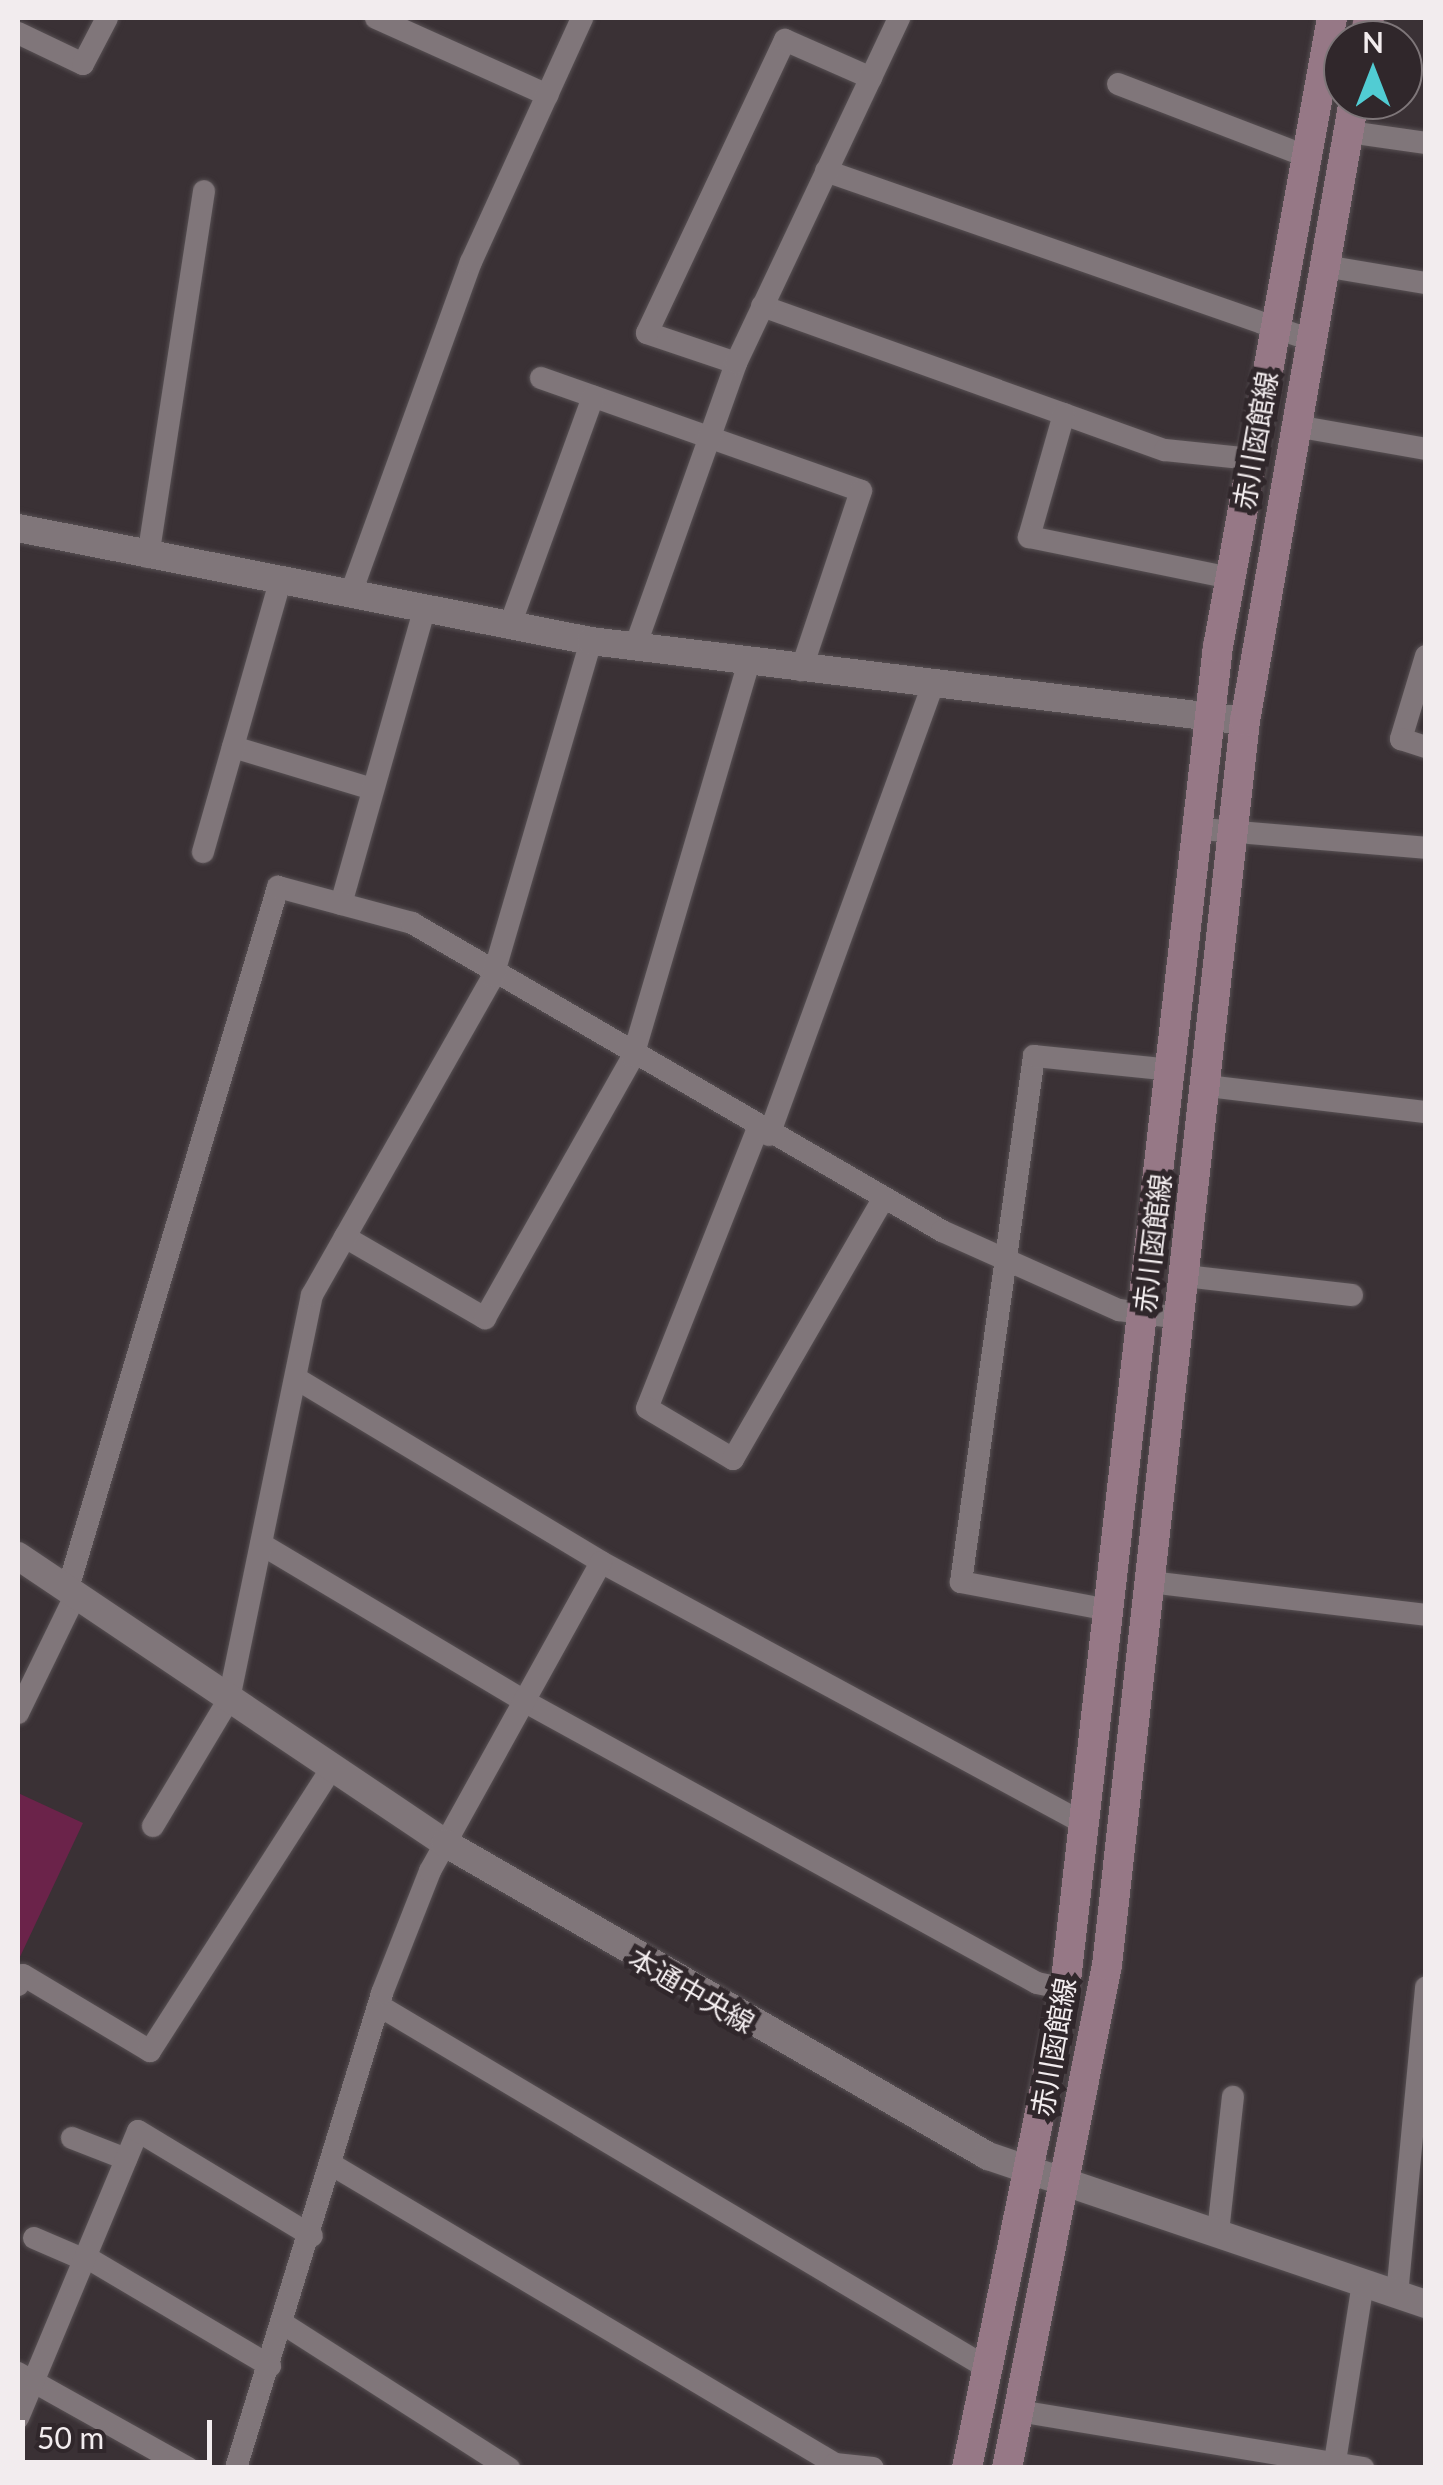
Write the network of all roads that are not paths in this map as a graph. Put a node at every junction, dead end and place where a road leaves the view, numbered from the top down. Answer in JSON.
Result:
{"nodes":[{"id":1,"x":106,"y":18,"type":"edge"},
{"id":2,"x":376,"y":18,"type":"edge"},
{"id":3,"x":582,"y":18,"type":"edge"},
{"id":4,"x":899,"y":18,"type":"edge"},
{"id":5,"x":1332,"y":18,"type":"edge"},
{"id":6,"x":18,"y":33,"type":"edge"},
{"id":7,"x":871,"y":78,"type":"junction"},
{"id":8,"x":1118,"y":84,"type":"dead end"},
{"id":9,"x":547,"y":95,"type":"junction"},
{"id":10,"x":1351,"y":120,"type":"edge"},
{"id":11,"x":1349,"y":132,"type":"junction"},
{"id":12,"x":1426,"y":143,"type":"edge"},
{"id":13,"x":1306,"y":156,"type":"junction"},
{"id":14,"x":826,"y":171,"type":"junction"},
{"id":15,"x":204,"y":191,"type":"dead end"},
{"id":16,"x":1324,"y":266,"type":"junction"},
{"id":17,"x":1426,"y":283,"type":"edge"},
{"id":18,"x":762,"y":306,"type":"junction"},
{"id":19,"x":1276,"y":329,"type":"junction"},
{"id":20,"x":1311,"y":340,"type":"junction"},
{"id":21,"x":736,"y":364,"type":"junction"},
{"id":22,"x":542,"y":378,"type":"dead end"},
{"id":23,"x":593,"y":397,"type":"junction"},
{"id":24,"x":1064,"y":414,"type":"junction"},
{"id":25,"x":1296,"y":426,"type":"junction"},
{"id":26,"x":708,"y":438,"type":"junction"},
{"id":27,"x":1426,"y":449,"type":"edge"},
{"id":28,"x":1252,"y":460,"type":"junction"},
{"id":29,"x":18,"y":528,"type":"edge"},
{"id":30,"x":148,"y":558,"type":"junction"},
{"id":31,"x":1230,"y":578,"type":"junction"},
{"id":32,"x":280,"y":580,"type":"junction"},
{"id":33,"x":351,"y":593,"type":"junction"},
{"id":34,"x":425,"y":607,"type":"junction"},
{"id":35,"x":510,"y":625,"type":"junction"},
{"id":36,"x":591,"y":641,"type":"junction"},
{"id":37,"x":635,"y":647,"type":"junction"},
{"id":38,"x":1426,"y":656,"type":"edge"},
{"id":39,"x":749,"y":663,"type":"junction"},
{"id":40,"x":802,"y":670,"type":"junction"},
{"id":41,"x":933,"y":684,"type":"junction"},
{"id":42,"x":1211,"y":718,"type":"junction"},
{"id":43,"x":1245,"y":721,"type":"junction"},
{"id":44,"x":233,"y":746,"type":"junction"},
{"id":45,"x":1426,"y":747,"type":"edge"},
{"id":46,"x":372,"y":789,"type":"junction"},
{"id":47,"x":1202,"y":829,"type":"junction"},
{"id":48,"x":1235,"y":831,"type":"junction"},
{"id":49,"x":1426,"y":848,"type":"edge"},
{"id":50,"x":203,"y":852,"type":"dead end"},
{"id":51,"x":341,"y":904,"type":"junction"},
{"id":52,"x":493,"y":976,"type":"junction"},
{"id":53,"x":633,"y":1056,"type":"junction"},
{"id":54,"x":1173,"y":1070,"type":"junction"},
{"id":55,"x":1207,"y":1086,"type":"junction"},
{"id":56,"x":1426,"y":1112,"type":"edge"},
{"id":57,"x":763,"y":1132,"type":"junction"},
{"id":58,"x":884,"y":1197,"type":"junction"},
{"id":59,"x":346,"y":1237,"type":"junction"},
{"id":60,"x":1006,"y":1260,"type":"junction"},
{"id":61,"x":1185,"y":1276,"type":"junction"},
{"id":62,"x":1352,"y":1295,"type":"dead end"},
{"id":63,"x":1144,"y":1314,"type":"junction"},
{"id":64,"x":1180,"y":1318,"type":"junction"},
{"id":65,"x":297,"y":1379,"type":"junction"},
{"id":66,"x":261,"y":1544,"type":"junction"},
{"id":67,"x":18,"y":1556,"type":"edge"},
{"id":68,"x":601,"y":1562,"type":"junction"},
{"id":69,"x":1150,"y":1582,"type":"junction"},
{"id":70,"x":72,"y":1591,"type":"junction"},
{"id":71,"x":1109,"y":1610,"type":"junction"},
{"id":72,"x":1426,"y":1615,"type":"edge"},
{"id":73,"x":229,"y":1698,"type":"junction"},
{"id":74,"x":524,"y":1701,"type":"junction"},
{"id":75,"x":18,"y":1713,"type":"edge"},
{"id":76,"x":332,"y":1769,"type":"junction"},
{"id":77,"x":1084,"y":1824,"type":"junction"},
{"id":78,"x":153,"y":1826,"type":"dead end"},
{"id":79,"x":445,"y":1843,"type":"junction"},
{"id":80,"x":18,"y":1984,"type":"edge"},
{"id":81,"x":1426,"y":1987,"type":"edge"},
{"id":82,"x":1065,"y":1989,"type":"junction"},
{"id":83,"x":383,"y":2008,"type":"junction"},
{"id":84,"x":1232,"y":2098,"type":"dead end"},
{"id":85,"x":72,"y":2138,"type":"dead end"},
{"id":86,"x":126,"y":2159,"type":"junction"},
{"id":87,"x":334,"y":2166,"type":"junction"},
{"id":88,"x":1029,"y":2173,"type":"junction"},
{"id":89,"x":1064,"y":2182,"type":"junction"},
{"id":90,"x":1218,"y":2232,"type":"junction"},
{"id":91,"x":312,"y":2236,"type":"junction"},
{"id":92,"x":34,"y":2238,"type":"dead end"},
{"id":93,"x":86,"y":2258,"type":"junction"},
{"id":94,"x":1363,"y":2283,"type":"junction"},
{"id":95,"x":1398,"y":2295,"type":"junction"},
{"id":96,"x":1426,"y":2304,"type":"edge"},
{"id":97,"x":284,"y":2325,"type":"junction"},
{"id":98,"x":270,"y":2366,"type":"junction"},
{"id":99,"x":990,"y":2369,"type":"junction"},
{"id":100,"x":26,"y":2378,"type":"edge"},
{"id":101,"x":1018,"y":2411,"type":"junction"},
{"id":102,"x":18,"y":2418,"type":"edge"},
{"id":103,"x":1334,"y":2465,"type":"edge"},
{"id":104,"x":188,"y":2468,"type":"edge"},
{"id":105,"x":236,"y":2468,"type":"edge"},
{"id":106,"x":509,"y":2468,"type":"edge"},
{"id":107,"x":873,"y":2468,"type":"edge"},
{"id":108,"x":967,"y":2468,"type":"edge"},
{"id":109,"x":1007,"y":2468,"type":"edge"},
{"id":110,"x":1363,"y":2468,"type":"edge"}],
"edges":[{"from":1,"to":6,"type":"street"},
{"from":2,"to":9,"type":"street"},
{"from":3,"to":9,"type":"street"},
{"from":4,"to":7,"type":"street"},
{"from":5,"to":13,"type":"main road","name":"赤川函館線"},
{"from":7,"to":14,"type":"street"},
{"from":7,"to":21,"type":"street"},
{"from":8,"to":13,"type":"street"},
{"from":9,"to":33,"type":"street"},
{"from":10,"to":11,"type":"main road","name":"赤川函館線"},
{"from":11,"to":12,"type":"street"},
{"from":11,"to":16,"type":"main road","name":"赤川函館線"},
{"from":13,"to":19,"type":"main road","name":"赤川函館線"},
{"from":14,"to":18,"type":"street"},
{"from":14,"to":19,"type":"street"},
{"from":15,"to":30,"type":"street"},
{"from":16,"to":17,"type":"street"},
{"from":16,"to":20,"type":"main road","name":"赤川函館線"},
{"from":18,"to":21,"type":"street"},
{"from":18,"to":24,"type":"street"},
{"from":19,"to":20,"type":"street"},
{"from":19,"to":28,"type":"main road","name":"赤川函館線"},
{"from":20,"to":25,"type":"main road","name":"赤川函館線"},
{"from":21,"to":26,"type":"street"},
{"from":22,"to":23,"type":"street"},
{"from":23,"to":26,"type":"street"},
{"from":23,"to":35,"type":"street"},
{"from":24,"to":28,"type":"street"},
{"from":24,"to":31,"type":"street"},
{"from":25,"to":27,"type":"street"},
{"from":25,"to":43,"type":"main road","name":"赤川函館線"},
{"from":26,"to":37,"type":"street"},
{"from":26,"to":40,"type":"street"},
{"from":28,"to":31,"type":"main road","name":"赤川函館線"},
{"from":29,"to":30,"type":"street"},
{"from":30,"to":32,"type":"street"},
{"from":31,"to":42,"type":"main road","name":"赤川函館線"},
{"from":32,"to":33,"type":"street"},
{"from":32,"to":44,"type":"street"},
{"from":33,"to":34,"type":"street"},
{"from":34,"to":35,"type":"street"},
{"from":34,"to":46,"type":"street"},
{"from":35,"to":36,"type":"street"},
{"from":36,"to":37,"type":"street"},
{"from":36,"to":52,"type":"street"},
{"from":37,"to":39,"type":"street"},
{"from":38,"to":45,"type":"street"},
{"from":39,"to":40,"type":"street"},
{"from":39,"to":53,"type":"street"},
{"from":40,"to":41,"type":"street"},
{"from":41,"to":42,"type":"street"},
{"from":41,"to":57,"type":"street"},
{"from":42,"to":43,"type":"street"},
{"from":42,"to":47,"type":"main road","name":"赤川函館線"},
{"from":43,"to":48,"type":"main road","name":"赤川函館線"},
{"from":44,"to":46,"type":"street"},
{"from":44,"to":50,"type":"street"},
{"from":46,"to":51,"type":"street"},
{"from":47,"to":48,"type":"street"},
{"from":47,"to":54,"type":"main road","name":"赤川函館線"},
{"from":48,"to":49,"type":"street"},
{"from":48,"to":55,"type":"main road","name":"赤川函館線"},
{"from":51,"to":52,"type":"street"},
{"from":51,"to":70,"type":"street"},
{"from":52,"to":53,"type":"street"},
{"from":52,"to":59,"type":"street"},
{"from":53,"to":57,"type":"street"},
{"from":53,"to":59,"type":"street"},
{"from":54,"to":60,"type":"street"},
{"from":54,"to":63,"type":"main road","name":"赤川函館線"},
{"from":55,"to":56,"type":"street"},
{"from":55,"to":61,"type":"main road","name":"赤川函館線"},
{"from":57,"to":58,"type":"street"},
{"from":57,"to":58,"type":"street"},
{"from":58,"to":60,"type":"street"},
{"from":59,"to":65,"type":"street"},
{"from":60,"to":63,"type":"street"},
{"from":60,"to":71,"type":"street"},
{"from":61,"to":62,"type":"street"},
{"from":61,"to":64,"type":"main road","name":"赤川函館線"},
{"from":63,"to":64,"type":"street"},
{"from":63,"to":71,"type":"main road","name":"赤川函館線"},
{"from":64,"to":69,"type":"main road","name":"赤川函館線"},
{"from":65,"to":66,"type":"street"},
{"from":65,"to":68,"type":"street"},
{"from":66,"to":73,"type":"street"},
{"from":66,"to":74,"type":"street"},
{"from":67,"to":70,"type":"street","name":"本通中央線"},
{"from":68,"to":74,"type":"street"},
{"from":68,"to":77,"type":"street"},
{"from":69,"to":72,"type":"street"},
{"from":69,"to":89,"type":"main road","name":"赤川函館線"},
{"from":70,"to":73,"type":"street","name":"本通中央線"},
{"from":70,"to":75,"type":"street"},
{"from":71,"to":77,"type":"main road","name":"赤川函館線"},
{"from":73,"to":76,"type":"street","name":"本通中央線"},
{"from":73,"to":78,"type":"street"},
{"from":74,"to":79,"type":"street"},
{"from":74,"to":82,"type":"street"},
{"from":76,"to":79,"type":"street","name":"本通中央線"},
{"from":76,"to":80,"type":"street"},
{"from":77,"to":82,"type":"main road","name":"赤川函館線"},
{"from":79,"to":83,"type":"street"},
{"from":79,"to":88,"type":"street","name":"本通中央線"},
{"from":81,"to":95,"type":"street"},
{"from":82,"to":88,"type":"main road","name":"赤川函館線"},
{"from":83,"to":87,"type":"street"},
{"from":83,"to":99,"type":"street"},
{"from":84,"to":90,"type":"street"},
{"from":85,"to":86,"type":"street"},
{"from":86,"to":91,"type":"street"},
{"from":86,"to":93,"type":"street"},
{"from":87,"to":91,"type":"street"},
{"from":87,"to":107,"type":"street"},
{"from":88,"to":89,"type":"street","name":"本通中央線"},
{"from":88,"to":99,"type":"main road","name":"赤川函館線"},
{"from":89,"to":90,"type":"street","name":"本通中央線"},
{"from":89,"to":101,"type":"main road","name":"赤川函館線"},
{"from":90,"to":94,"type":"street","name":"本通中央線"},
{"from":91,"to":97,"type":"street"},
{"from":92,"to":93,"type":"street"},
{"from":93,"to":98,"type":"street"},
{"from":93,"to":100,"type":"street"},
{"from":94,"to":95,"type":"street","name":"本通中央線"},
{"from":94,"to":103,"type":"street"},
{"from":95,"to":96,"type":"street","name":"本通中央線"},
{"from":97,"to":98,"type":"street"},
{"from":97,"to":106,"type":"street"},
{"from":98,"to":105,"type":"street"},
{"from":99,"to":108,"type":"main road","name":"赤川函館線"},
{"from":100,"to":102,"type":"street"},
{"from":100,"to":104,"type":"street"},
{"from":101,"to":103,"type":"street"},
{"from":101,"to":109,"type":"main road","name":"赤川函館線"},
{"from":103,"to":110,"type":"street"}]}
